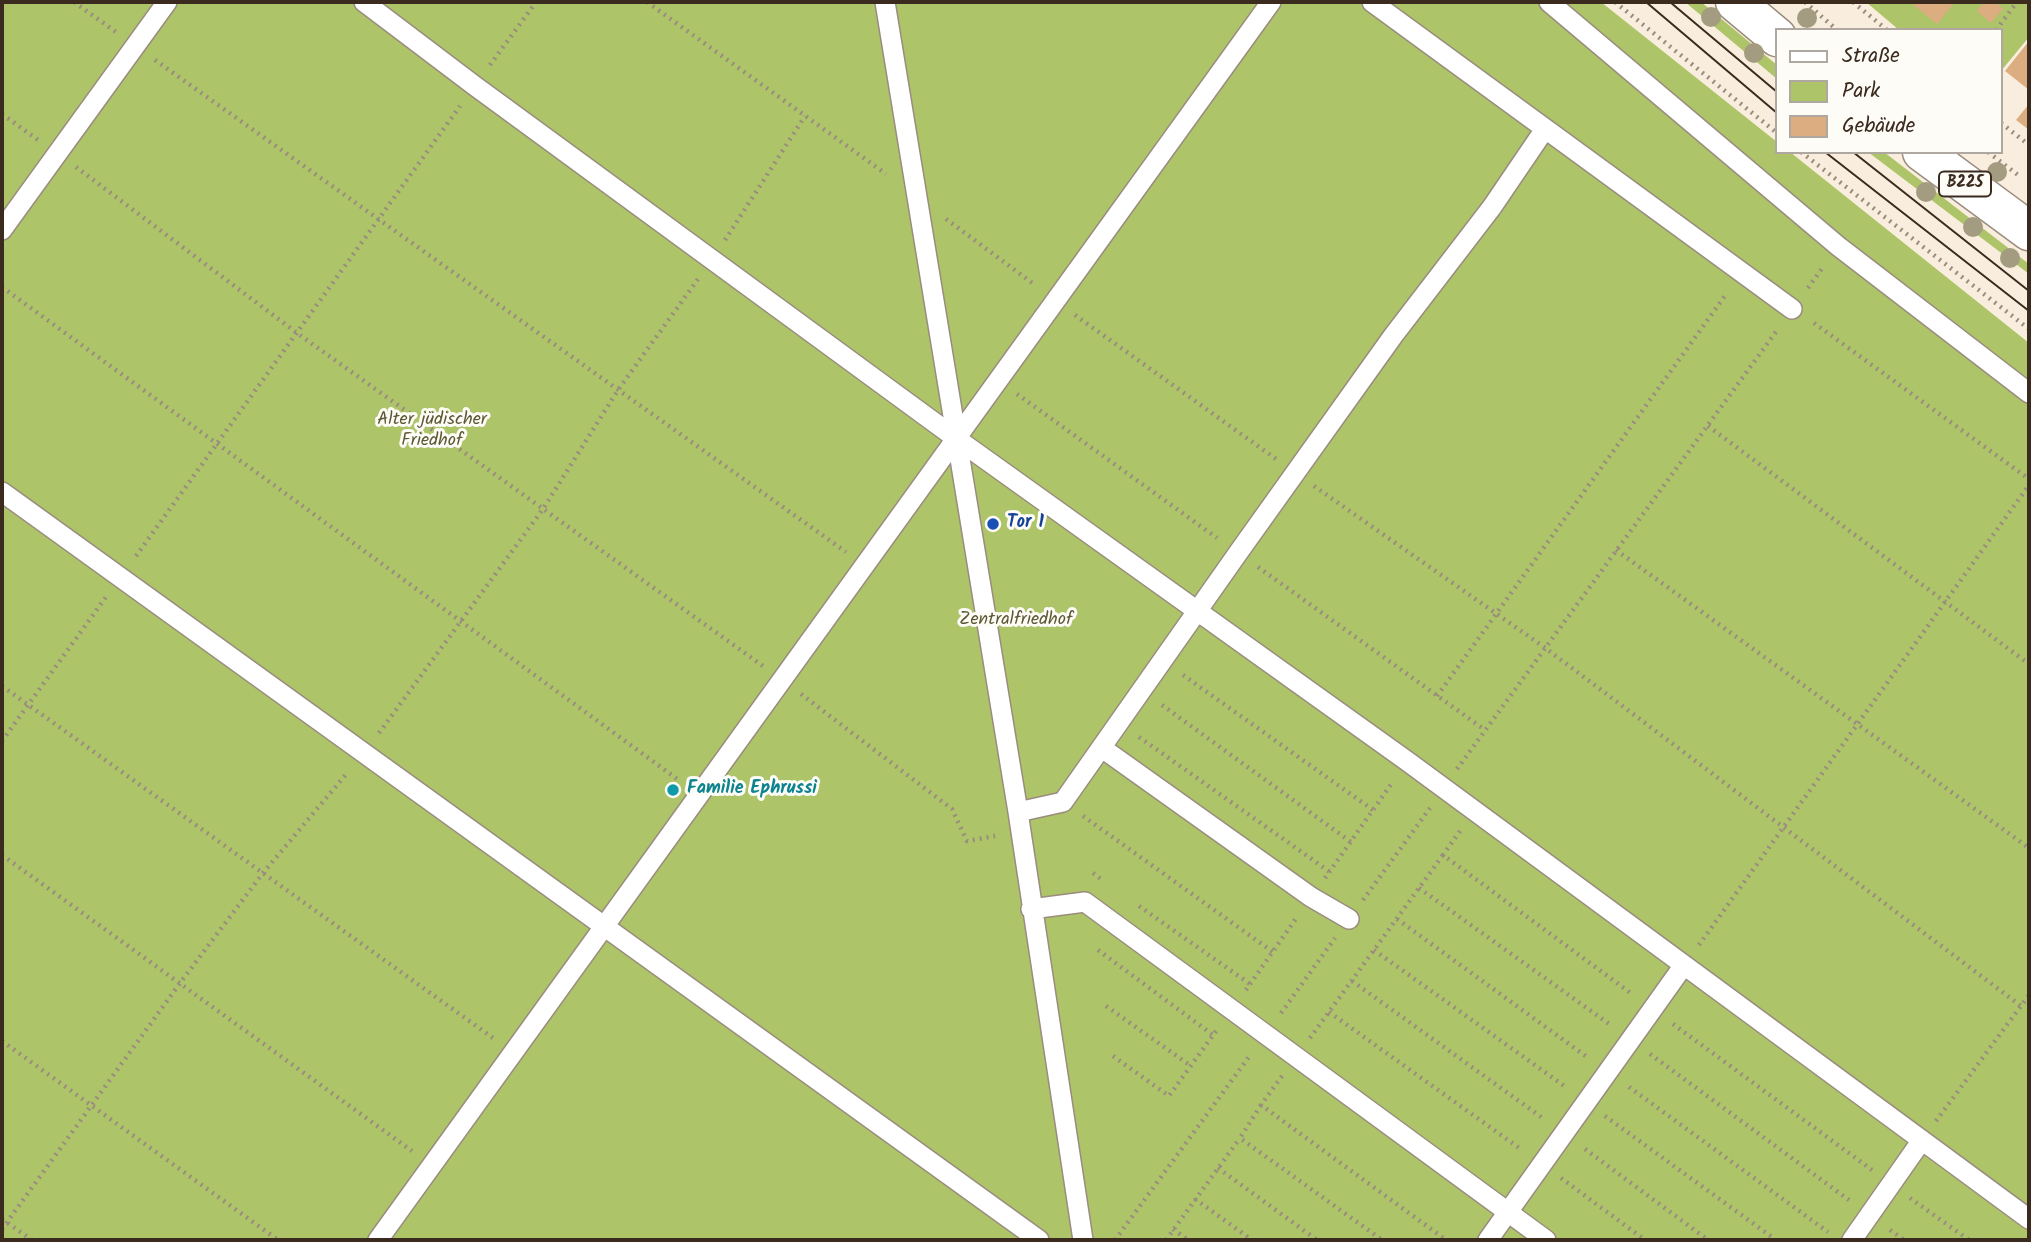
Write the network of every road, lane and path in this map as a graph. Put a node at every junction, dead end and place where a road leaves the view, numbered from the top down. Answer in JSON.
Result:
{"nodes":[{"id":1,"x":74,"y":2,"type":"edge"},
{"id":2,"x":167,"y":2,"type":"edge"},
{"id":3,"x":364,"y":2,"type":"edge"},
{"id":4,"x":536,"y":2,"type":"edge"},
{"id":5,"x":647,"y":2,"type":"edge"},
{"id":6,"x":885,"y":2,"type":"edge"},
{"id":7,"x":1271,"y":2,"type":"edge"},
{"id":8,"x":1372,"y":2,"type":"edge"},
{"id":9,"x":1549,"y":2,"type":"edge"},
{"id":10,"x":1615,"y":2,"type":"edge"},
{"id":11,"x":1735,"y":2,"type":"edge"},
{"id":12,"x":1805,"y":2,"type":"edge"},
{"id":13,"x":1853,"y":2,"type":"edge"},
{"id":14,"x":2017,"y":2,"type":"edge"},
{"id":15,"x":1835,"y":28,"type":"edge"},
{"id":16,"x":1884,"y":28,"type":"edge"},
{"id":17,"x":1998,"y":28,"type":"edge"},
{"id":18,"x":1776,"y":36,"type":"edge"},
{"id":19,"x":135,"y":46,"type":"junction"},
{"id":20,"x":475,"y":86,"type":"junction"},
{"id":21,"x":2,"y":114,"type":"edge"},
{"id":22,"x":805,"y":116,"type":"junction"},
{"id":23,"x":2003,"y":125,"type":"edge"},
{"id":24,"x":1545,"y":129,"type":"junction"},
{"id":25,"x":1776,"y":132,"type":"edge"},
{"id":26,"x":2029,"y":145,"type":"edge"},
{"id":27,"x":57,"y":153,"type":"junction"},
{"id":28,"x":1804,"y":154,"type":"edge"},
{"id":29,"x":1925,"y":154,"type":"edge"},
{"id":30,"x":1991,"y":154,"type":"edge"},
{"id":31,"x":2029,"y":183,"type":"edge"},
{"id":32,"x":917,"y":197,"type":"junction"},
{"id":33,"x":379,"y":219,"type":"junction"},
{"id":34,"x":2,"y":230,"type":"edge"},
{"id":35,"x":2029,"y":231,"type":"edge"},
{"id":36,"x":1838,"y":246,"type":"junction"},
{"id":37,"x":712,"y":259,"type":"junction"},
{"id":38,"x":1742,"y":272,"type":"junction"},
{"id":39,"x":2,"y":287,"type":"edge"},
{"id":40,"x":1056,"y":301,"type":"junction"},
{"id":41,"x":1792,"y":309,"type":"junction"},
{"id":42,"x":2029,"y":329,"type":"edge"},
{"id":43,"x":297,"y":333,"type":"junction"},
{"id":44,"x":618,"y":390,"type":"junction"},
{"id":45,"x":2029,"y":393,"type":"edge"},
{"id":46,"x":1708,"y":426,"type":"junction"},
{"id":47,"x":957,"y":439,"type":"junction"},
{"id":48,"x":217,"y":443,"type":"junction"},
{"id":49,"x":1296,"y":473,"type":"junction"},
{"id":50,"x":2029,"y":479,"type":"edge"},
{"id":51,"x":2029,"y":485,"type":"edge"},
{"id":52,"x":2,"y":492,"type":"edge"},
{"id":53,"x":543,"y":509,"type":"junction"},
{"id":54,"x":1616,"y":550,"type":"junction"},
{"id":55,"x":865,"y":566,"type":"junction"},
{"id":56,"x":119,"y":580,"type":"junction"},
{"id":57,"x":1945,"y":602,"type":"junction"},
{"id":58,"x":1199,"y":612,"type":"junction"},
{"id":59,"x":1495,"y":615,"type":"junction"},
{"id":60,"x":462,"y":622,"type":"junction"},
{"id":61,"x":1544,"y":647,"type":"junction"},
{"id":62,"x":1163,"y":661,"type":"junction"},
{"id":63,"x":2029,"y":664,"type":"edge"},
{"id":64,"x":783,"y":681,"type":"junction"},
{"id":65,"x":2,"y":686,"type":"edge"},
{"id":66,"x":1142,"y":690,"type":"junction"},
{"id":67,"x":1437,"y":696,"type":"dead end"},
{"id":68,"x":28,"y":705,"type":"junction"},
{"id":69,"x":1119,"y":723,"type":"junction"},
{"id":70,"x":1858,"y":723,"type":"junction"},
{"id":71,"x":2,"y":741,"type":"edge"},
{"id":72,"x":1102,"y":748,"type":"junction"},
{"id":73,"x":363,"y":754,"type":"junction"},
{"id":74,"x":1407,"y":761,"type":"junction"},
{"id":75,"x":1444,"y":789,"type":"junction"},
{"id":76,"x":700,"y":795,"type":"junction"},
{"id":77,"x":1063,"y":802,"type":"junction"},
{"id":78,"x":1373,"y":810,"type":"junction"},
{"id":79,"x":1474,"y":810,"type":"junction"},
{"id":80,"x":1018,"y":812,"type":"junction"},
{"id":81,"x":1784,"y":825,"type":"junction"},
{"id":82,"x":1020,"y":832,"type":"junction"},
{"id":83,"x":1351,"y":842,"type":"junction"},
{"id":84,"x":2029,"y":848,"type":"edge"},
{"id":85,"x":2,"y":855,"type":"edge"},
{"id":86,"x":1443,"y":855,"type":"junction"},
{"id":87,"x":1330,"y":872,"type":"junction"},
{"id":88,"x":263,"y":873,"type":"junction"},
{"id":89,"x":1093,"y":873,"type":"dead end"},
{"id":90,"x":1104,"y":881,"type":"dead end"},
{"id":91,"x":1419,"y":888,"type":"junction"},
{"id":92,"x":1311,"y":897,"type":"junction"},
{"id":93,"x":1138,"y":905,"type":"dead end"},
{"id":94,"x":1031,"y":909,"type":"junction"},
{"id":95,"x":1349,"y":919,"type":"junction"},
{"id":96,"x":605,"y":927,"type":"junction"},
{"id":97,"x":1098,"y":950,"type":"dead end"},
{"id":98,"x":1273,"y":952,"type":"junction"},
{"id":99,"x":1684,"y":965,"type":"junction"},
{"id":100,"x":1352,"y":981,"type":"junction"},
{"id":101,"x":180,"y":983,"type":"junction"},
{"id":102,"x":1250,"y":984,"type":"junction"},
{"id":103,"x":2029,"y":995,"type":"edge"},
{"id":104,"x":1107,"y":1006,"type":"dead end"},
{"id":105,"x":2021,"y":1006,"type":"junction"},
{"id":106,"x":1653,"y":1009,"type":"junction"},
{"id":107,"x":1231,"y":1010,"type":"junction"},
{"id":108,"x":1329,"y":1012,"type":"junction"},
{"id":109,"x":1265,"y":1034,"type":"junction"},
{"id":110,"x":1213,"y":1035,"type":"junction"},
{"id":111,"x":1631,"y":1040,"type":"junction"},
{"id":112,"x":2,"y":1041,"type":"edge"},
{"id":113,"x":514,"y":1052,"type":"junction"},
{"id":114,"x":1113,"y":1056,"type":"dead end"},
{"id":115,"x":1297,"y":1057,"type":"junction"},
{"id":116,"x":1191,"y":1066,"type":"junction"},
{"id":117,"x":1261,"y":1105,"type":"junction"},
{"id":118,"x":92,"y":1106,"type":"junction"},
{"id":119,"x":1564,"y":1134,"type":"junction"},
{"id":120,"x":1240,"y":1138,"type":"junction"},
{"id":121,"x":1922,"y":1140,"type":"junction"},
{"id":122,"x":1542,"y":1164,"type":"junction"},
{"id":123,"x":432,"y":1165,"type":"junction"},
{"id":124,"x":1218,"y":1168,"type":"junction"},
{"id":125,"x":1891,"y":1184,"type":"junction"},
{"id":126,"x":1195,"y":1199,"type":"junction"},
{"id":127,"x":1508,"y":1212,"type":"junction"},
{"id":128,"x":1870,"y":1215,"type":"junction"},
{"id":129,"x":2029,"y":1219,"type":"edge"},
{"id":130,"x":4,"y":1220,"type":"edge"},
{"id":131,"x":2,"y":1229,"type":"edge"},
{"id":132,"x":1173,"y":1230,"type":"junction"},
{"id":133,"x":32,"y":1240,"type":"edge"},
{"id":134,"x":278,"y":1240,"type":"edge"},
{"id":135,"x":378,"y":1240,"type":"edge"},
{"id":136,"x":1039,"y":1240,"type":"edge"},
{"id":137,"x":1083,"y":1240,"type":"edge"},
{"id":138,"x":1115,"y":1240,"type":"edge"},
{"id":139,"x":1166,"y":1240,"type":"edge"},
{"id":140,"x":1188,"y":1240,"type":"edge"},
{"id":141,"x":1252,"y":1240,"type":"edge"},
{"id":142,"x":1317,"y":1240,"type":"edge"},
{"id":143,"x":1382,"y":1240,"type":"edge"},
{"id":144,"x":1446,"y":1240,"type":"edge"},
{"id":145,"x":1488,"y":1240,"type":"edge"},
{"id":146,"x":1546,"y":1240,"type":"edge"},
{"id":147,"x":1646,"y":1240,"type":"edge"},
{"id":148,"x":1708,"y":1240,"type":"edge"},
{"id":149,"x":1852,"y":1240,"type":"edge"},
{"id":150,"x":1904,"y":1240,"type":"edge"},
{"id":151,"x":1969,"y":1240,"type":"edge"}],
"edges":[{"from":1,"to":19,"type":"path"},
{"from":2,"to":19,"type":"lane"},
{"from":3,"to":20,"type":"lane"},
{"from":4,"to":20,"type":"path"},
{"from":5,"to":22,"type":"path"},
{"from":6,"to":32,"type":"lane"},
{"from":7,"to":40,"type":"lane"},
{"from":8,"to":24,"type":"lane"},
{"from":9,"to":36,"type":"lane"},
{"from":10,"to":25,"type":"path"},
{"from":11,"to":18,"type":"main road"},
{"from":12,"to":15,"type":"path"},
{"from":13,"to":16,"type":"path"},
{"from":14,"to":17,"type":"path"},
{"from":19,"to":27,"type":"lane"},
{"from":19,"to":33,"type":"path"},
{"from":20,"to":33,"type":"path"},
{"from":20,"to":37,"type":"lane"},
{"from":21,"to":27,"type":"path"},
{"from":22,"to":32,"type":"path"},
{"from":22,"to":37,"type":"path"},
{"from":23,"to":26,"type":"path"},
{"from":24,"to":38,"type":"lane"},
{"from":24,"to":49,"type":"lane"},
{"from":27,"to":34,"type":"lane"},
{"from":27,"to":43,"type":"path"},
{"from":28,"to":42,"type":"path"},
{"from":29,"to":35,"type":"main road","number":"B225"},
{"from":30,"to":31,"type":"path"},
{"from":32,"to":40,"type":"path"},
{"from":32,"to":47,"type":"lane"},
{"from":33,"to":43,"type":"path"},
{"from":33,"to":44,"type":"path"},
{"from":36,"to":41,"type":"path"},
{"from":36,"to":45,"type":"lane"},
{"from":37,"to":44,"type":"path"},
{"from":37,"to":47,"type":"lane"},
{"from":38,"to":41,"type":"lane"},
{"from":38,"to":59,"type":"path"},
{"from":39,"to":48,"type":"path"},
{"from":40,"to":47,"type":"lane"},
{"from":40,"to":49,"type":"path"},
{"from":41,"to":46,"type":"path"},
{"from":41,"to":50,"type":"path"},
{"from":43,"to":48,"type":"path"},
{"from":43,"to":53,"type":"path"},
{"from":44,"to":53,"type":"path"},
{"from":44,"to":55,"type":"path"},
{"from":46,"to":54,"type":"path"},
{"from":46,"to":57,"type":"path"},
{"from":47,"to":55,"type":"lane"},
{"from":47,"to":58,"type":"lane"},
{"from":47,"to":80,"type":"lane"},
{"from":48,"to":56,"type":"path"},
{"from":48,"to":60,"type":"path"},
{"from":49,"to":58,"type":"lane"},
{"from":49,"to":59,"type":"path"},
{"from":51,"to":57,"type":"path"},
{"from":52,"to":56,"type":"lane"},
{"from":53,"to":60,"type":"path"},
{"from":53,"to":64,"type":"path"},
{"from":54,"to":61,"type":"path"},
{"from":54,"to":70,"type":"path"},
{"from":55,"to":64,"type":"lane"},
{"from":56,"to":68,"type":"path"},
{"from":56,"to":73,"type":"lane"},
{"from":57,"to":63,"type":"path"},
{"from":57,"to":70,"type":"path"},
{"from":58,"to":62,"type":"lane"},
{"from":58,"to":74,"type":"lane"},
{"from":59,"to":61,"type":"path"},
{"from":59,"to":67,"type":"path"},
{"from":60,"to":73,"type":"path"},
{"from":60,"to":76,"type":"path"},
{"from":61,"to":75,"type":"path"},
{"from":61,"to":81,"type":"path"},
{"from":62,"to":66,"type":"lane"},
{"from":62,"to":78,"type":"path"},
{"from":64,"to":76,"type":"lane"},
{"from":64,"to":82,"type":"path"},
{"from":65,"to":68,"type":"path"},
{"from":66,"to":69,"type":"lane"},
{"from":66,"to":83,"type":"path"},
{"from":68,"to":71,"type":"path"},
{"from":68,"to":88,"type":"path"},
{"from":69,"to":72,"type":"lane"},
{"from":69,"to":87,"type":"path"},
{"from":70,"to":81,"type":"path"},
{"from":70,"to":84,"type":"path"},
{"from":72,"to":77,"type":"lane"},
{"from":72,"to":92,"type":"lane"},
{"from":73,"to":88,"type":"path"},
{"from":73,"to":96,"type":"lane"},
{"from":74,"to":75,"type":"lane"},
{"from":74,"to":78,"type":"path"},
{"from":75,"to":79,"type":"lane"},
{"from":75,"to":95,"type":"path"},
{"from":76,"to":96,"type":"lane"},
{"from":77,"to":80,"type":"lane"},
{"from":77,"to":98,"type":"path"},
{"from":78,"to":83,"type":"path"},
{"from":79,"to":86,"type":"path"},
{"from":79,"to":99,"type":"lane"},
{"from":80,"to":82,"type":"lane"},
{"from":81,"to":99,"type":"path"},
{"from":81,"to":105,"type":"path"},
{"from":82,"to":94,"type":"lane"},
{"from":83,"to":87,"type":"path"},
{"from":85,"to":101,"type":"path"},
{"from":86,"to":91,"type":"path"},
{"from":86,"to":106,"type":"path"},
{"from":87,"to":92,"type":"path"},
{"from":88,"to":101,"type":"path"},
{"from":88,"to":113,"type":"path"},
{"from":89,"to":90,"type":"path"},
{"from":91,"to":100,"type":"path"},
{"from":91,"to":111,"type":"path"},
{"from":92,"to":95,"type":"lane"},
{"from":92,"to":98,"type":"path"},
{"from":93,"to":102,"type":"path"},
{"from":94,"to":107,"type":"lane"},
{"from":94,"to":137,"type":"lane"},
{"from":95,"to":109,"type":"path"},
{"from":96,"to":113,"type":"lane"},
{"from":96,"to":136,"type":"lane"},
{"from":97,"to":110,"type":"path"},
{"from":98,"to":102,"type":"path"},
{"from":99,"to":106,"type":"lane"},
{"from":99,"to":121,"type":"lane"},
{"from":100,"to":108,"type":"path"},
{"from":100,"to":119,"type":"path"},
{"from":101,"to":118,"type":"path"},
{"from":101,"to":123,"type":"path"},
{"from":102,"to":107,"type":"path"},
{"from":103,"to":105,"type":"path"},
{"from":104,"to":116,"type":"path"},
{"from":105,"to":121,"type":"path"},
{"from":106,"to":111,"type":"lane"},
{"from":106,"to":125,"type":"path"},
{"from":107,"to":109,"type":"lane"},
{"from":107,"to":110,"type":"path"},
{"from":108,"to":115,"type":"path"},
{"from":108,"to":122,"type":"path"},
{"from":109,"to":115,"type":"lane"},
{"from":109,"to":138,"type":"path"},
{"from":110,"to":116,"type":"path"},
{"from":111,"to":119,"type":"lane"},
{"from":111,"to":128,"type":"path"},
{"from":112,"to":118,"type":"path"},
{"from":113,"to":123,"type":"lane"},
{"from":114,"to":116,"type":"path"},
{"from":115,"to":117,"type":"path"},
{"from":115,"to":127,"type":"lane"},
{"from":117,"to":120,"type":"path"},
{"from":117,"to":144,"type":"path"},
{"from":118,"to":130,"type":"path"},
{"from":118,"to":134,"type":"path"},
{"from":119,"to":122,"type":"lane"},
{"from":119,"to":148,"type":"path"},
{"from":120,"to":124,"type":"path"},
{"from":120,"to":143,"type":"path"},
{"from":121,"to":125,"type":"lane"},
{"from":121,"to":129,"type":"lane"},
{"from":122,"to":127,"type":"lane"},
{"from":122,"to":147,"type":"path"},
{"from":123,"to":135,"type":"lane"},
{"from":124,"to":126,"type":"path"},
{"from":124,"to":142,"type":"path"},
{"from":125,"to":128,"type":"lane"},
{"from":125,"to":151,"type":"path"},
{"from":126,"to":132,"type":"path"},
{"from":126,"to":141,"type":"path"},
{"from":127,"to":145,"type":"lane"},
{"from":127,"to":146,"type":"lane"},
{"from":128,"to":149,"type":"lane"},
{"from":128,"to":150,"type":"path"},
{"from":130,"to":131,"type":"path"},
{"from":130,"to":133,"type":"path"},
{"from":132,"to":139,"type":"path"},
{"from":132,"to":140,"type":"path"}]}
